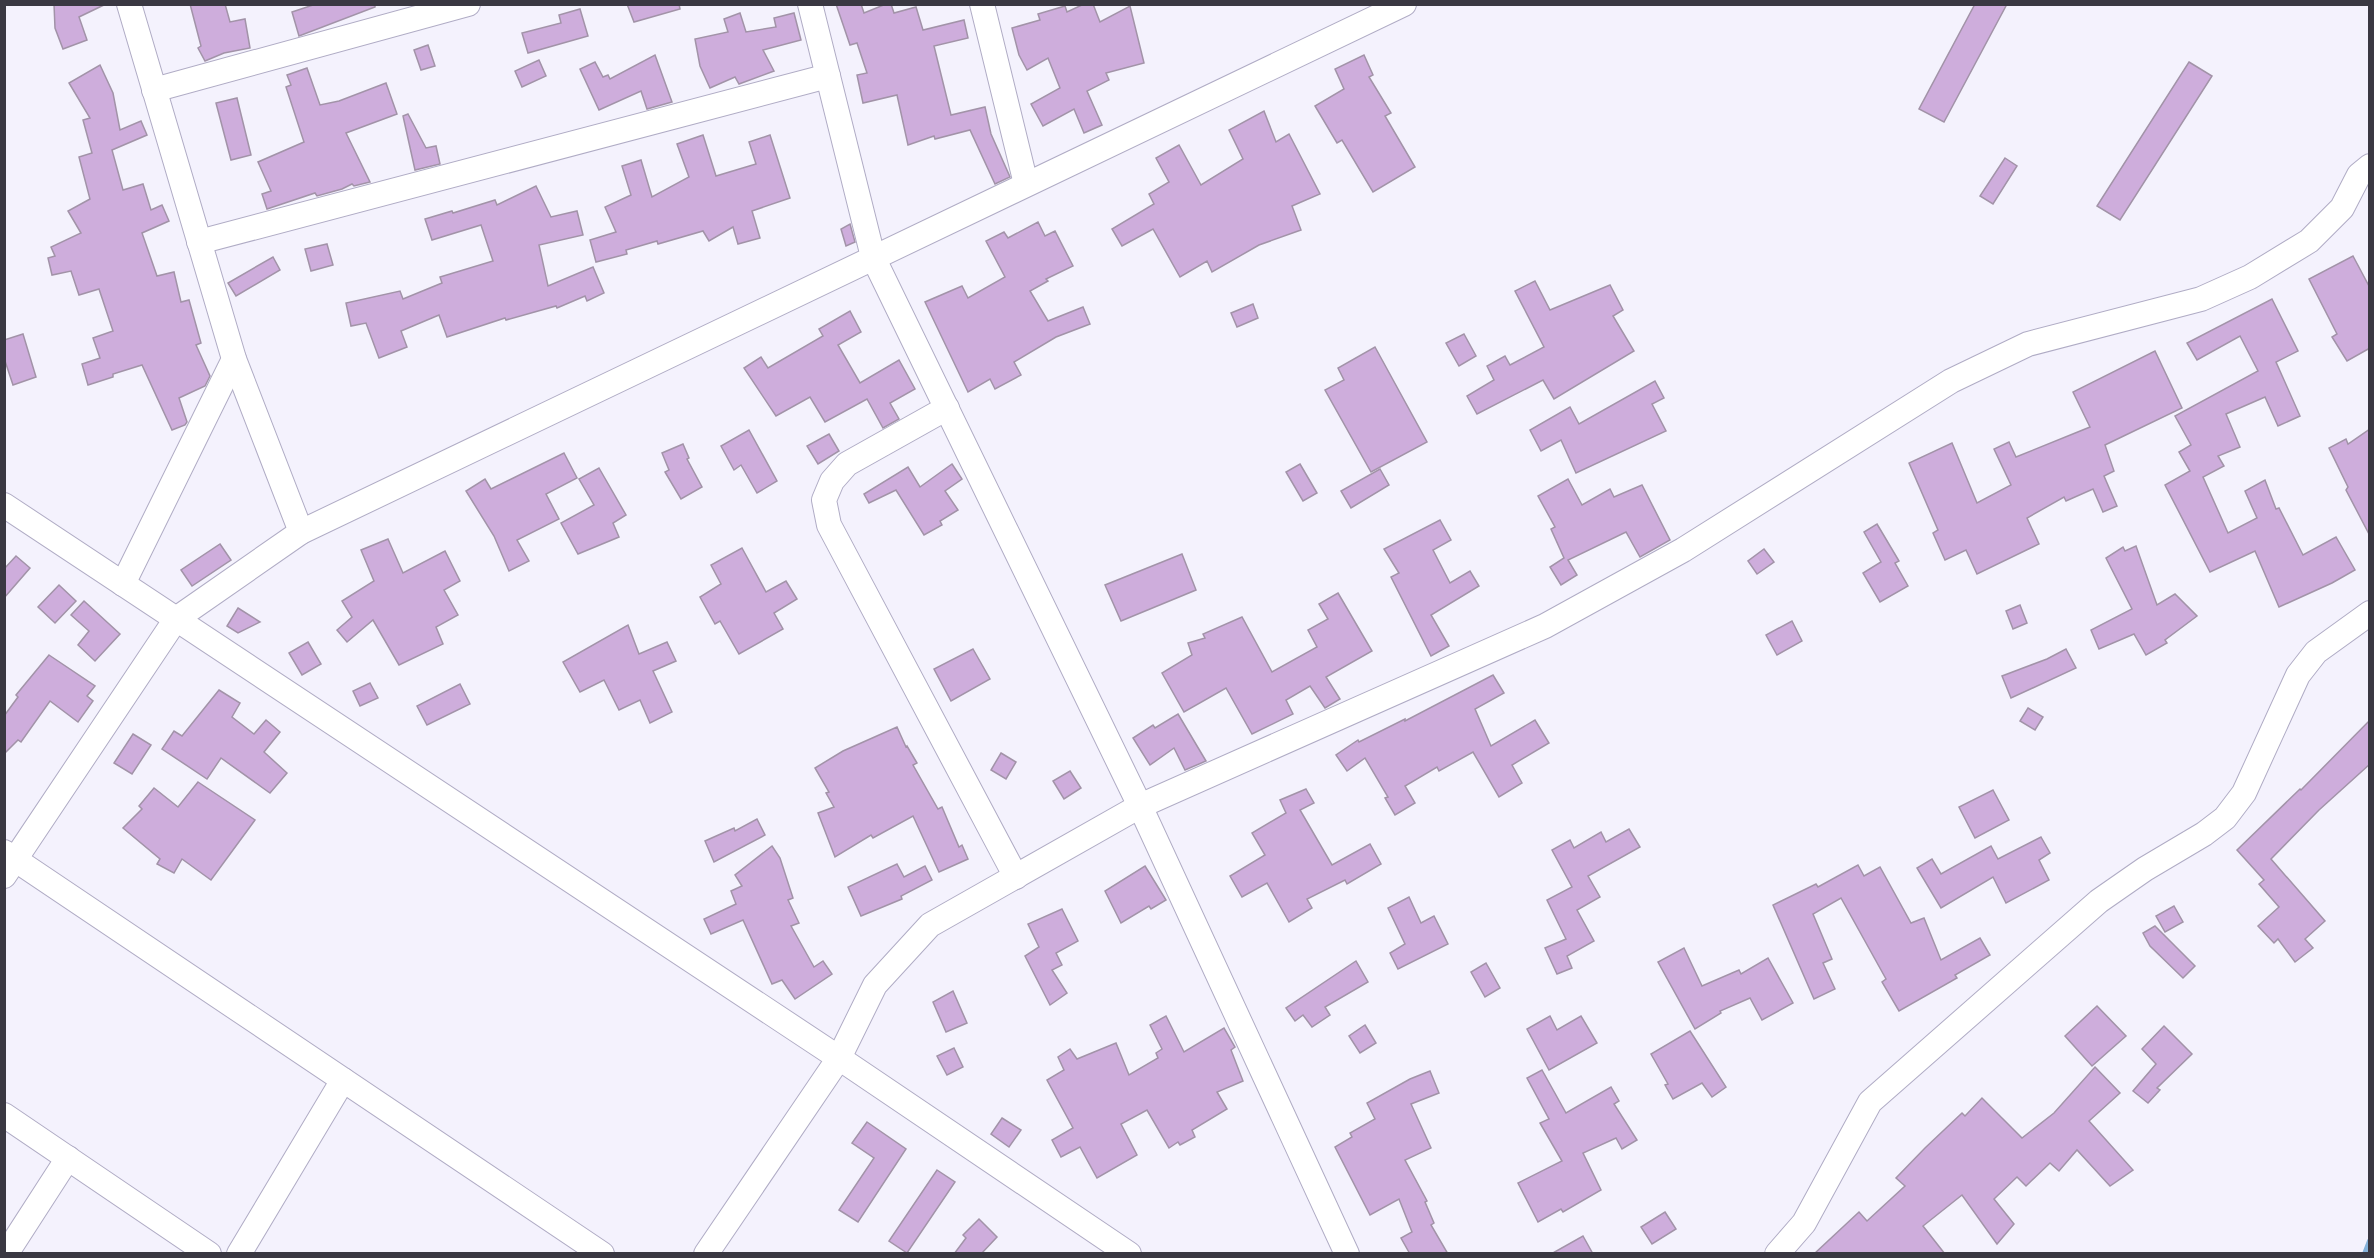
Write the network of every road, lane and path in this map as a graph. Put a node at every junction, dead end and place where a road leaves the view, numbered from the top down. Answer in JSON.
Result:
{"nodes":[{"id":1,"x":129,"y":4,"type":"edge"},
{"id":2,"x":468,"y":4,"type":"edge"},
{"id":3,"x":810,"y":4,"type":"edge"},
{"id":4,"x":981,"y":4,"type":"edge"},
{"id":5,"x":1404,"y":4,"type":"edge"},
{"id":6,"x":828,"y":76,"type":"junction"},
{"id":7,"x":154,"y":90,"type":"junction"},
{"id":8,"x":2370,"y":166,"type":"edge"},
{"id":9,"x":1026,"y":184,"type":"junction"},
{"id":10,"x":199,"y":242,"type":"junction"},
{"id":11,"x":873,"y":257,"type":"junction"},
{"id":12,"x":234,"y":359,"type":"junction"},
{"id":13,"x":947,"y":408,"type":"junction"},
{"id":14,"x":4,"y":505,"type":"edge"},
{"id":15,"x":301,"y":532,"type":"junction"},
{"id":16,"x":123,"y":584,"type":"junction"},
{"id":17,"x":2370,"y":613,"type":"edge"},
{"id":18,"x":176,"y":619,"type":"junction"},
{"id":19,"x":1140,"y":806,"type":"junction"},
{"id":20,"x":8,"y":863,"type":"edge"},
{"id":21,"x":1016,"y":877,"type":"junction"},
{"id":22,"x":839,"y":1058,"type":"junction"},
{"id":23,"x":344,"y":1080,"type":"junction"},
{"id":24,"x":4,"y":1115,"type":"edge"},
{"id":25,"x":68,"y":1158,"type":"junction"},
{"id":26,"x":6,"y":1254,"type":"edge"},
{"id":27,"x":208,"y":1254,"type":"edge"},
{"id":28,"x":238,"y":1254,"type":"edge"},
{"id":29,"x":602,"y":1254,"type":"edge"},
{"id":30,"x":706,"y":1254,"type":"edge"},
{"id":31,"x":1129,"y":1254,"type":"edge"},
{"id":32,"x":1347,"y":1254,"type":"edge"},
{"id":33,"x":1777,"y":1254,"type":"edge"}],
"edges":[{"from":1,"to":7,"type":"street"},
{"from":2,"to":7,"type":"street"},
{"from":3,"to":6,"type":"street"},
{"from":4,"to":9,"type":"street"},
{"from":5,"to":9,"type":"street"},
{"from":6,"to":10,"type":"street"},
{"from":6,"to":11,"type":"street"},
{"from":7,"to":10,"type":"street"},
{"from":8,"to":19,"type":"street"},
{"from":9,"to":11,"type":"street"},
{"from":10,"to":12,"type":"street"},
{"from":11,"to":13,"type":"street"},
{"from":11,"to":15,"type":"street"},
{"from":12,"to":15,"type":"street"},
{"from":12,"to":16,"type":"street"},
{"from":13,"to":19,"type":"street"},
{"from":13,"to":21,"type":"street"},
{"from":14,"to":16,"type":"street"},
{"from":15,"to":18,"type":"street"},
{"from":16,"to":18,"type":"street"},
{"from":17,"to":33,"type":"street"},
{"from":18,"to":20,"type":"street"},
{"from":18,"to":22,"type":"street"},
{"from":19,"to":21,"type":"street"},
{"from":19,"to":32,"type":"street"},
{"from":20,"to":23,"type":"street"},
{"from":21,"to":22,"type":"street"},
{"from":22,"to":30,"type":"street"},
{"from":22,"to":31,"type":"street"},
{"from":23,"to":28,"type":"street"},
{"from":23,"to":29,"type":"street"},
{"from":24,"to":25,"type":"street"},
{"from":25,"to":26,"type":"street"},
{"from":25,"to":27,"type":"street"}]}
